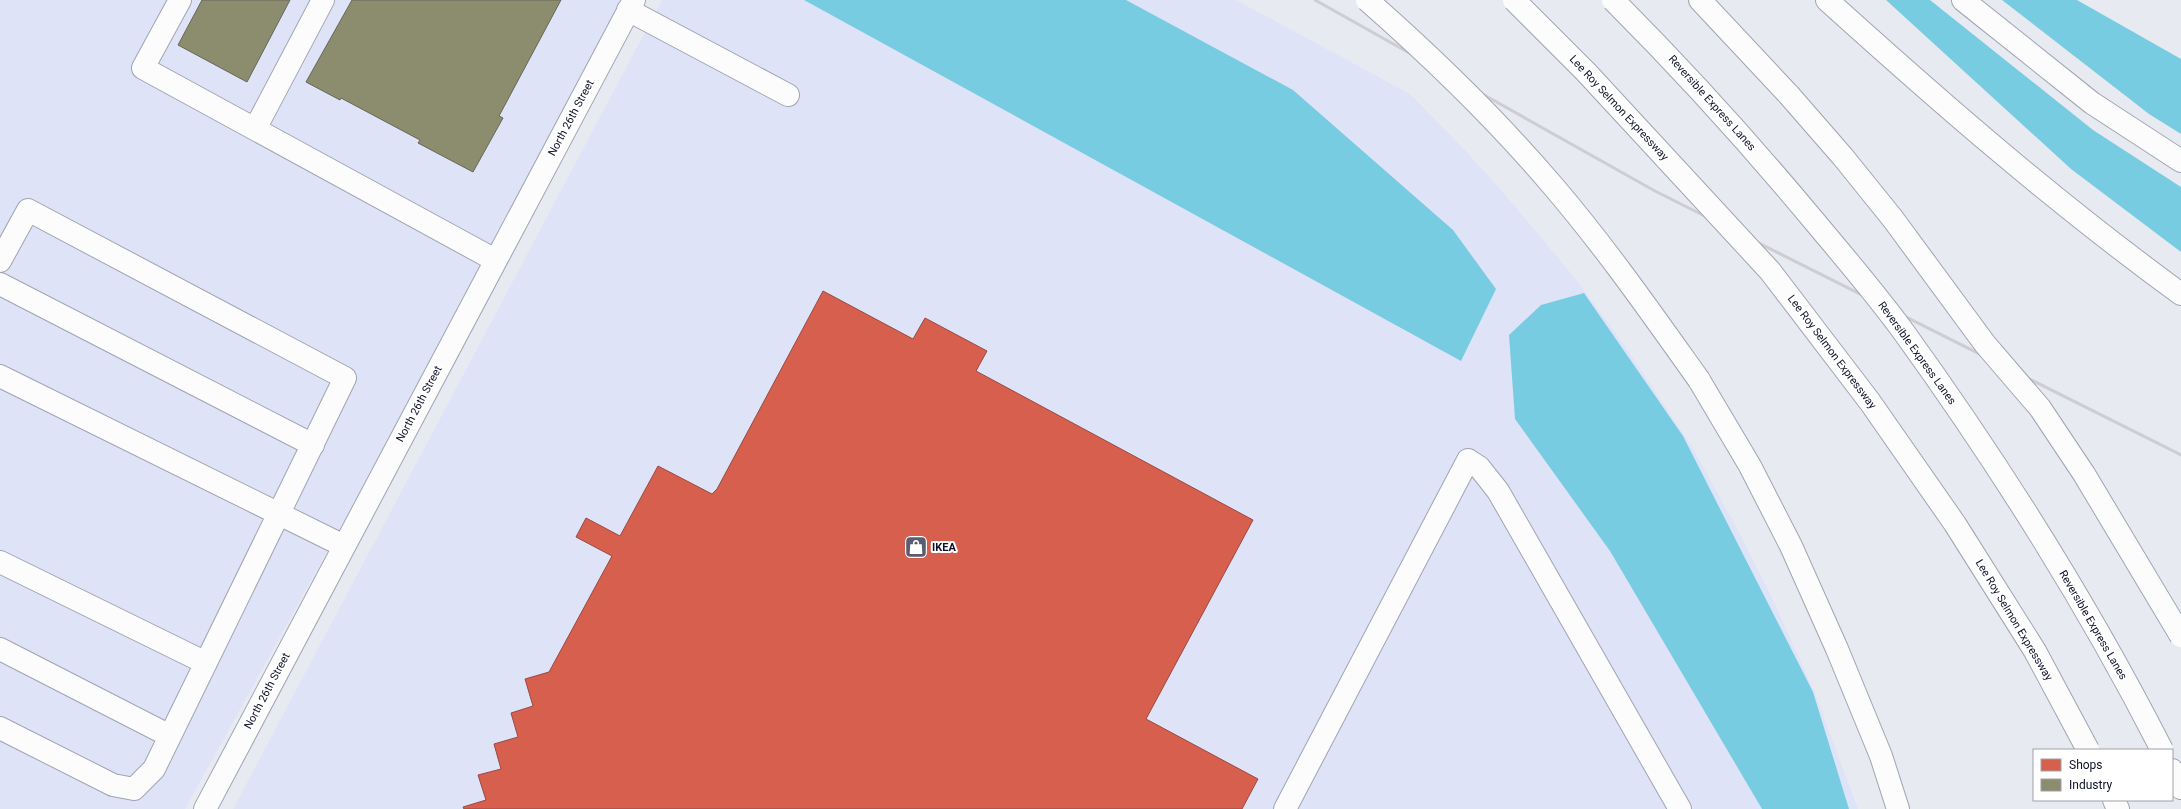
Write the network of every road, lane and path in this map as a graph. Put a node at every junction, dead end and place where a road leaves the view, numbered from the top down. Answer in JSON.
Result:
{"nodes":[{"id":1,"x":323,"y":0,"type":"edge"},
{"id":2,"x":1367,"y":0,"type":"edge"},
{"id":3,"x":1514,"y":0,"type":"edge"},
{"id":4,"x":1613,"y":0,"type":"edge"},
{"id":5,"x":1700,"y":0,"type":"edge"},
{"id":6,"x":1827,"y":0,"type":"edge"},
{"id":7,"x":1963,"y":0,"type":"edge"},
{"id":8,"x":174,"y":2,"type":"edge"},
{"id":9,"x":631,"y":5,"type":"edge"},
{"id":10,"x":788,"y":95,"type":"dead end"},
{"id":11,"x":255,"y":129,"type":"junction"},
{"id":12,"x":2181,"y":161,"type":"edge"},
{"id":13,"x":0,"y":260,"type":"edge"},
{"id":14,"x":495,"y":260,"type":"junction"},
{"id":15,"x":0,"y":284,"type":"edge"},
{"id":16,"x":2181,"y":294,"type":"edge"},
{"id":17,"x":0,"y":376,"type":"edge"},
{"id":18,"x":313,"y":445,"type":"junction"},
{"id":19,"x":279,"y":513,"type":"junction"},
{"id":20,"x":344,"y":546,"type":"junction"},
{"id":21,"x":0,"y":562,"type":"edge"},
{"id":22,"x":2181,"y":636,"type":"edge"},
{"id":23,"x":0,"y":649,"type":"edge"},
{"id":24,"x":206,"y":663,"type":"junction"},
{"id":25,"x":0,"y":728,"type":"edge"},
{"id":26,"x":170,"y":736,"type":"junction"},
{"id":27,"x":2087,"y":749,"type":"edge"},
{"id":28,"x":2161,"y":749,"type":"edge"},
{"id":29,"x":2173,"y":772,"type":"edge"},
{"id":30,"x":2181,"y":788,"type":"edge"},
{"id":31,"x":205,"y":809,"type":"edge"},
{"id":32,"x":1285,"y":809,"type":"edge"},
{"id":33,"x":1680,"y":809,"type":"edge"},
{"id":34,"x":1898,"y":809,"type":"edge"}],
"edges":[{"from":1,"to":11,"type":"main road"},
{"from":2,"to":34,"type":"main road","bridge":true},
{"from":3,"to":27,"type":"main road","name":"Lee Roy Selmon Expressway","bridge":true},
{"from":4,"to":28,"type":"main road","name":"Reversible Express Lanes","bridge":true},
{"from":5,"to":22,"type":"main road","bridge":true},
{"from":6,"to":16,"type":"main road"},
{"from":7,"to":12,"type":"main road"},
{"from":8,"to":11,"type":"main road"},
{"from":9,"to":10,"type":"main road"},
{"from":9,"to":14,"type":"main road","name":"North 26th Street"},
{"from":11,"to":14,"type":"main road"},
{"from":13,"to":18,"type":"main road"},
{"from":14,"to":20,"type":"main road","name":"North 26th Street"},
{"from":15,"to":18,"type":"main road"},
{"from":17,"to":19,"type":"main road"},
{"from":18,"to":19,"type":"main road"},
{"from":19,"to":20,"type":"main road"},
{"from":19,"to":24,"type":"main road"},
{"from":20,"to":31,"type":"main road","name":"North 26th Street"},
{"from":21,"to":24,"type":"main road"},
{"from":23,"to":26,"type":"main road"},
{"from":24,"to":26,"type":"main road"},
{"from":25,"to":26,"type":"main road"},
{"from":29,"to":30,"type":"main road"},
{"from":32,"to":33,"type":"main road"}]}
